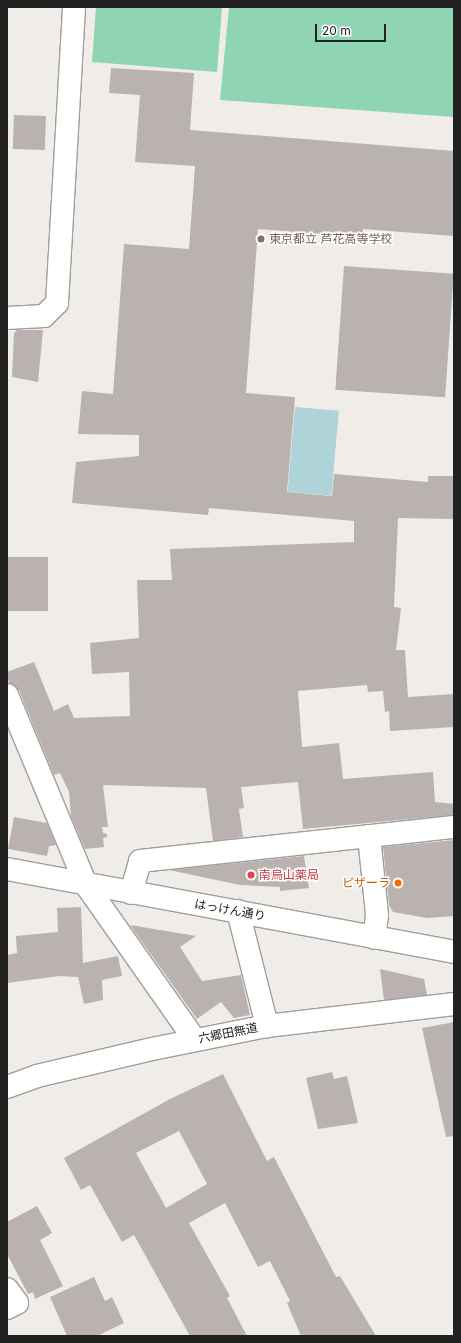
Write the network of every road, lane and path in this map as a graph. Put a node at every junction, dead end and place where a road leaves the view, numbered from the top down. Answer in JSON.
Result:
{"nodes":[{"id":1,"x":74,"y":7,"type":"edge"},
{"id":2,"x":7,"y":318,"type":"edge"},
{"id":3,"x":7,"y":695,"type":"edge"},
{"id":4,"x":454,"y":827,"type":"edge"},
{"id":5,"x":369,"y":836,"type":"junction"},
{"id":6,"x":7,"y":869,"type":"edge"},
{"id":7,"x":86,"y":885,"type":"junction"},
{"id":8,"x":131,"y":893,"type":"junction"},
{"id":9,"x":238,"y":911,"type":"junction"},
{"id":10,"x":374,"y":938,"type":"junction"},
{"id":11,"x":454,"y":952,"type":"edge"},
{"id":12,"x":454,"y":1004,"type":"edge"},
{"id":13,"x":268,"y":1026,"type":"junction"},
{"id":14,"x":195,"y":1040,"type":"junction"},
{"id":15,"x":7,"y":1087,"type":"edge"},
{"id":16,"x":7,"y":1289,"type":"edge"},
{"id":17,"x":7,"y":1308,"type":"edge"}],
"edges":[{"from":1,"to":2,"type":"street"},
{"from":3,"to":7,"type":"street"},
{"from":4,"to":5,"type":"street"},
{"from":5,"to":8,"type":"street"},
{"from":5,"to":10,"type":"street"},
{"from":6,"to":7,"type":"street","name":"はっけん通り"},
{"from":7,"to":8,"type":"street","name":"はっけん通り"},
{"from":7,"to":14,"type":"street"},
{"from":8,"to":9,"type":"street","name":"はっけん通り"},
{"from":9,"to":10,"type":"street","name":"はっけん通り"},
{"from":9,"to":13,"type":"street"},
{"from":10,"to":11,"type":"street","name":"はっけん通り"},
{"from":12,"to":13,"type":"street","name":"六郷田無道"},
{"from":13,"to":14,"type":"street","name":"六郷田無道"},
{"from":14,"to":15,"type":"street","name":"六郷田無道"},
{"from":16,"to":17,"type":"street"}]}
